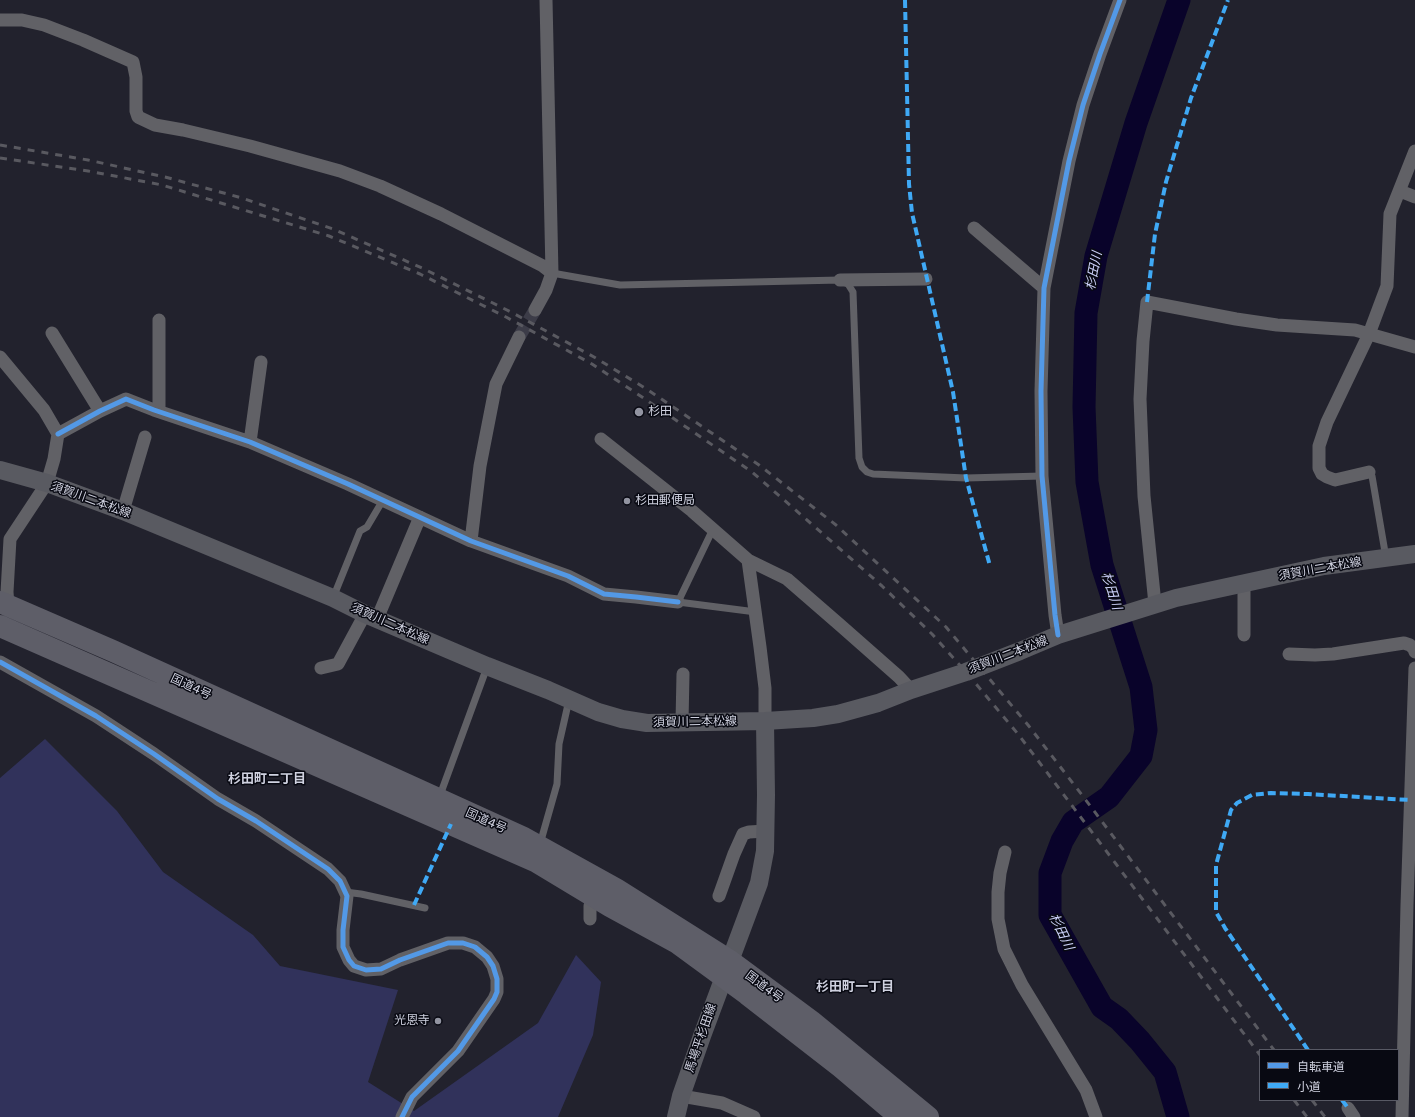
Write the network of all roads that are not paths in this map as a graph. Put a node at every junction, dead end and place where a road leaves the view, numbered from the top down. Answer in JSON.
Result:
{"nodes":[{"id":1,"x":546,"y":0,"type":"edge"},
{"id":2,"x":1120,"y":0,"type":"edge"},
{"id":3,"x":0,"y":20,"type":"edge"},
{"id":4,"x":1415,"y":151,"type":"edge"},
{"id":5,"x":1400,"y":191,"type":"junction"},
{"id":6,"x":1415,"y":197,"type":"edge"},
{"id":7,"x":974,"y":228,"type":"dead end"},
{"id":8,"x":552,"y":273,"type":"junction"},
{"id":9,"x":926,"y":279,"type":"dead end"},
{"id":10,"x":840,"y":280,"type":"junction"},
{"id":11,"x":1044,"y":288,"type":"junction"},
{"id":12,"x":535,"y":310,"type":"tunnel mouth"},
{"id":13,"x":159,"y":320,"type":"dead end"},
{"id":14,"x":52,"y":333,"type":"dead end"},
{"id":15,"x":1369,"y":334,"type":"junction"},
{"id":16,"x":519,"y":337,"type":"tunnel mouth"},
{"id":17,"x":1415,"y":347,"type":"edge"},
{"id":18,"x":0,"y":357,"type":"edge"},
{"id":19,"x":261,"y":362,"type":"dead end"},
{"id":20,"x":100,"y":411,"type":"junction"},
{"id":21,"x":159,"y":411,"type":"junction"},
{"id":22,"x":58,"y":434,"type":"junction"},
{"id":23,"x":145,"y":437,"type":"dead end"},
{"id":24,"x":601,"y":439,"type":"dead end"},
{"id":25,"x":250,"y":442,"type":"junction"},
{"id":26,"x":0,"y":470,"type":"edge"},
{"id":27,"x":1369,"y":472,"type":"joint"},
{"id":28,"x":1042,"y":476,"type":"junction"},
{"id":29,"x":47,"y":483,"type":"junction"},
{"id":30,"x":383,"y":500,"type":"junction"},
{"id":31,"x":123,"y":511,"type":"junction"},
{"id":32,"x":420,"y":517,"type":"junction"},
{"id":33,"x":713,"y":529,"type":"junction"},
{"id":34,"x":471,"y":541,"type":"junction"},
{"id":35,"x":1415,"y":554,"type":"edge"},
{"id":36,"x":1386,"y":558,"type":"junction"},
{"id":37,"x":748,"y":560,"type":"junction"},
{"id":38,"x":1244,"y":583,"type":"junction"},
{"id":39,"x":333,"y":598,"type":"junction"},
{"id":40,"x":678,"y":602,"type":"junction"},
{"id":41,"x":4,"y":603,"type":"edge"},
{"id":42,"x":1151,"y":605,"type":"junction"},
{"id":43,"x":756,"y":612,"type":"junction"},
{"id":44,"x":371,"y":616,"type":"junction"},
{"id":45,"x":0,"y":626,"type":"edge"},
{"id":46,"x":1062,"y":634,"type":"junction"},
{"id":47,"x":1244,"y":635,"type":"dead end"},
{"id":48,"x":1415,"y":652,"type":"edge"},
{"id":49,"x":1290,"y":654,"type":"dead end"},
{"id":50,"x":0,"y":662,"type":"edge"},
{"id":51,"x":487,"y":666,"type":"junction"},
{"id":52,"x":322,"y":668,"type":"dead end"},
{"id":53,"x":1415,"y":668,"type":"edge"},
{"id":54,"x":683,"y":674,"type":"dead end"},
{"id":55,"x":910,"y":690,"type":"junction"},
{"id":56,"x":569,"y":699,"type":"junction"},
{"id":57,"x":765,"y":721,"type":"junction"},
{"id":58,"x":682,"y":722,"type":"junction"},
{"id":59,"x":439,"y":800,"type":"junction"},
{"id":60,"x":1413,"y":800,"type":"edge"},
{"id":61,"x":766,"y":831,"type":"junction"},
{"id":62,"x":540,"y":847,"type":"junction"},
{"id":63,"x":1005,"y":852,"type":"dead end"},
{"id":64,"x":345,"y":892,"type":"junction"},
{"id":65,"x":719,"y":896,"type":"dead end"},
{"id":66,"x":595,"y":897,"type":"junction"},
{"id":67,"x":425,"y":908,"type":"dead end"},
{"id":68,"x":590,"y":919,"type":"dead end"},
{"id":69,"x":726,"y":969,"type":"junction"},
{"id":70,"x":681,"y":1096,"type":"junction"},
{"id":71,"x":402,"y":1117,"type":"edge"},
{"id":72,"x":676,"y":1117,"type":"edge"},
{"id":73,"x":754,"y":1117,"type":"edge"},
{"id":74,"x":900,"y":1117,"type":"edge"},
{"id":75,"x":928,"y":1117,"type":"edge"},
{"id":76,"x":1096,"y":1117,"type":"edge"},
{"id":77,"x":1402,"y":1117,"type":"edge"}],
"edges":[{"from":1,"to":8,"type":"street"},
{"from":2,"to":11,"type":"street"},
{"from":3,"to":8,"type":"street"},
{"from":4,"to":5,"type":"street"},
{"from":5,"to":6,"type":"street"},
{"from":5,"to":15,"type":"street"},
{"from":7,"to":11,"type":"street"},
{"from":8,"to":10,"type":"lane"},
{"from":8,"to":12,"type":"street"},
{"from":9,"to":10,"type":"street"},
{"from":10,"to":28,"type":"lane"},
{"from":11,"to":28,"type":"street"},
{"from":13,"to":21,"type":"street"},
{"from":14,"to":20,"type":"street"},
{"from":15,"to":17,"type":"street"},
{"from":15,"to":27,"type":"street"},
{"from":15,"to":42,"type":"street"},
{"from":16,"to":34,"type":"street"},
{"from":18,"to":22,"type":"street"},
{"from":19,"to":25,"type":"street"},
{"from":20,"to":21,"type":"street"},
{"from":20,"to":22,"type":"street"},
{"from":21,"to":25,"type":"street"},
{"from":22,"to":29,"type":"street"},
{"from":23,"to":31,"type":"street"},
{"from":24,"to":33,"type":"street"},
{"from":25,"to":30,"type":"street"},
{"from":26,"to":29,"type":"main road","name":"須賀川二本松線"},
{"from":27,"to":36,"type":"lane"},
{"from":28,"to":46,"type":"street"},
{"from":29,"to":31,"type":"main road","name":"須賀川二本松線"},
{"from":29,"to":41,"type":"street"},
{"from":30,"to":32,"type":"street"},
{"from":30,"to":39,"type":"lane"},
{"from":31,"to":39,"type":"main road","name":"須賀川二本松線"},
{"from":32,"to":34,"type":"street"},
{"from":32,"to":44,"type":"street"},
{"from":33,"to":37,"type":"street"},
{"from":33,"to":40,"type":"lane"},
{"from":34,"to":40,"type":"street"},
{"from":35,"to":36,"type":"main road","name":"須賀川二本松線"},
{"from":36,"to":38,"type":"main road","name":"須賀川二本松線"},
{"from":37,"to":43,"type":"street"},
{"from":37,"to":55,"type":"street"},
{"from":38,"to":42,"type":"main road","name":"須賀川二本松線"},
{"from":38,"to":47,"type":"street"},
{"from":39,"to":44,"type":"main road","name":"須賀川二本松線"},
{"from":40,"to":43,"type":"lane"},
{"from":41,"to":59,"type":"highway","name":"国道4号"},
{"from":42,"to":46,"type":"main road","name":"須賀川二本松線"},
{"from":43,"to":57,"type":"street"},
{"from":44,"to":51,"type":"main road","name":"須賀川二本松線"},
{"from":44,"to":52,"type":"street"},
{"from":45,"to":66,"type":"highway","name":"国道4号"},
{"from":46,"to":55,"type":"main road","name":"須賀川二本松線"},
{"from":48,"to":49,"type":"street"},
{"from":50,"to":64,"type":"street"},
{"from":51,"to":56,"type":"main road","name":"須賀川二本松線"},
{"from":51,"to":59,"type":"lane"},
{"from":53,"to":60,"type":"street"},
{"from":54,"to":58,"type":"street"},
{"from":55,"to":57,"type":"main road","name":"須賀川二本松線"},
{"from":56,"to":58,"type":"main road","name":"須賀川二本松線"},
{"from":56,"to":62,"type":"lane"},
{"from":57,"to":58,"type":"main road","name":"須賀川二本松線"},
{"from":57,"to":61,"type":"main road","name":"馬場平杉田線"},
{"from":59,"to":62,"type":"highway","name":"国道4号"},
{"from":60,"to":77,"type":"street"},
{"from":61,"to":65,"type":"street"},
{"from":61,"to":69,"type":"main road","name":"馬場平杉田線"},
{"from":62,"to":69,"type":"highway","name":"国道4号"},
{"from":63,"to":76,"type":"street"},
{"from":64,"to":67,"type":"lane"},
{"from":64,"to":71,"type":"street"},
{"from":66,"to":68,"type":"street"},
{"from":66,"to":69,"type":"highway","name":"国道4号"},
{"from":69,"to":70,"type":"main road","name":"馬場平杉田線"},
{"from":69,"to":74,"type":"highway","name":"国道4号"},
{"from":69,"to":75,"type":"highway","name":"国道4号"},
{"from":70,"to":72,"type":"main road","name":"馬場平杉田線"},
{"from":70,"to":73,"type":"street"}]}
